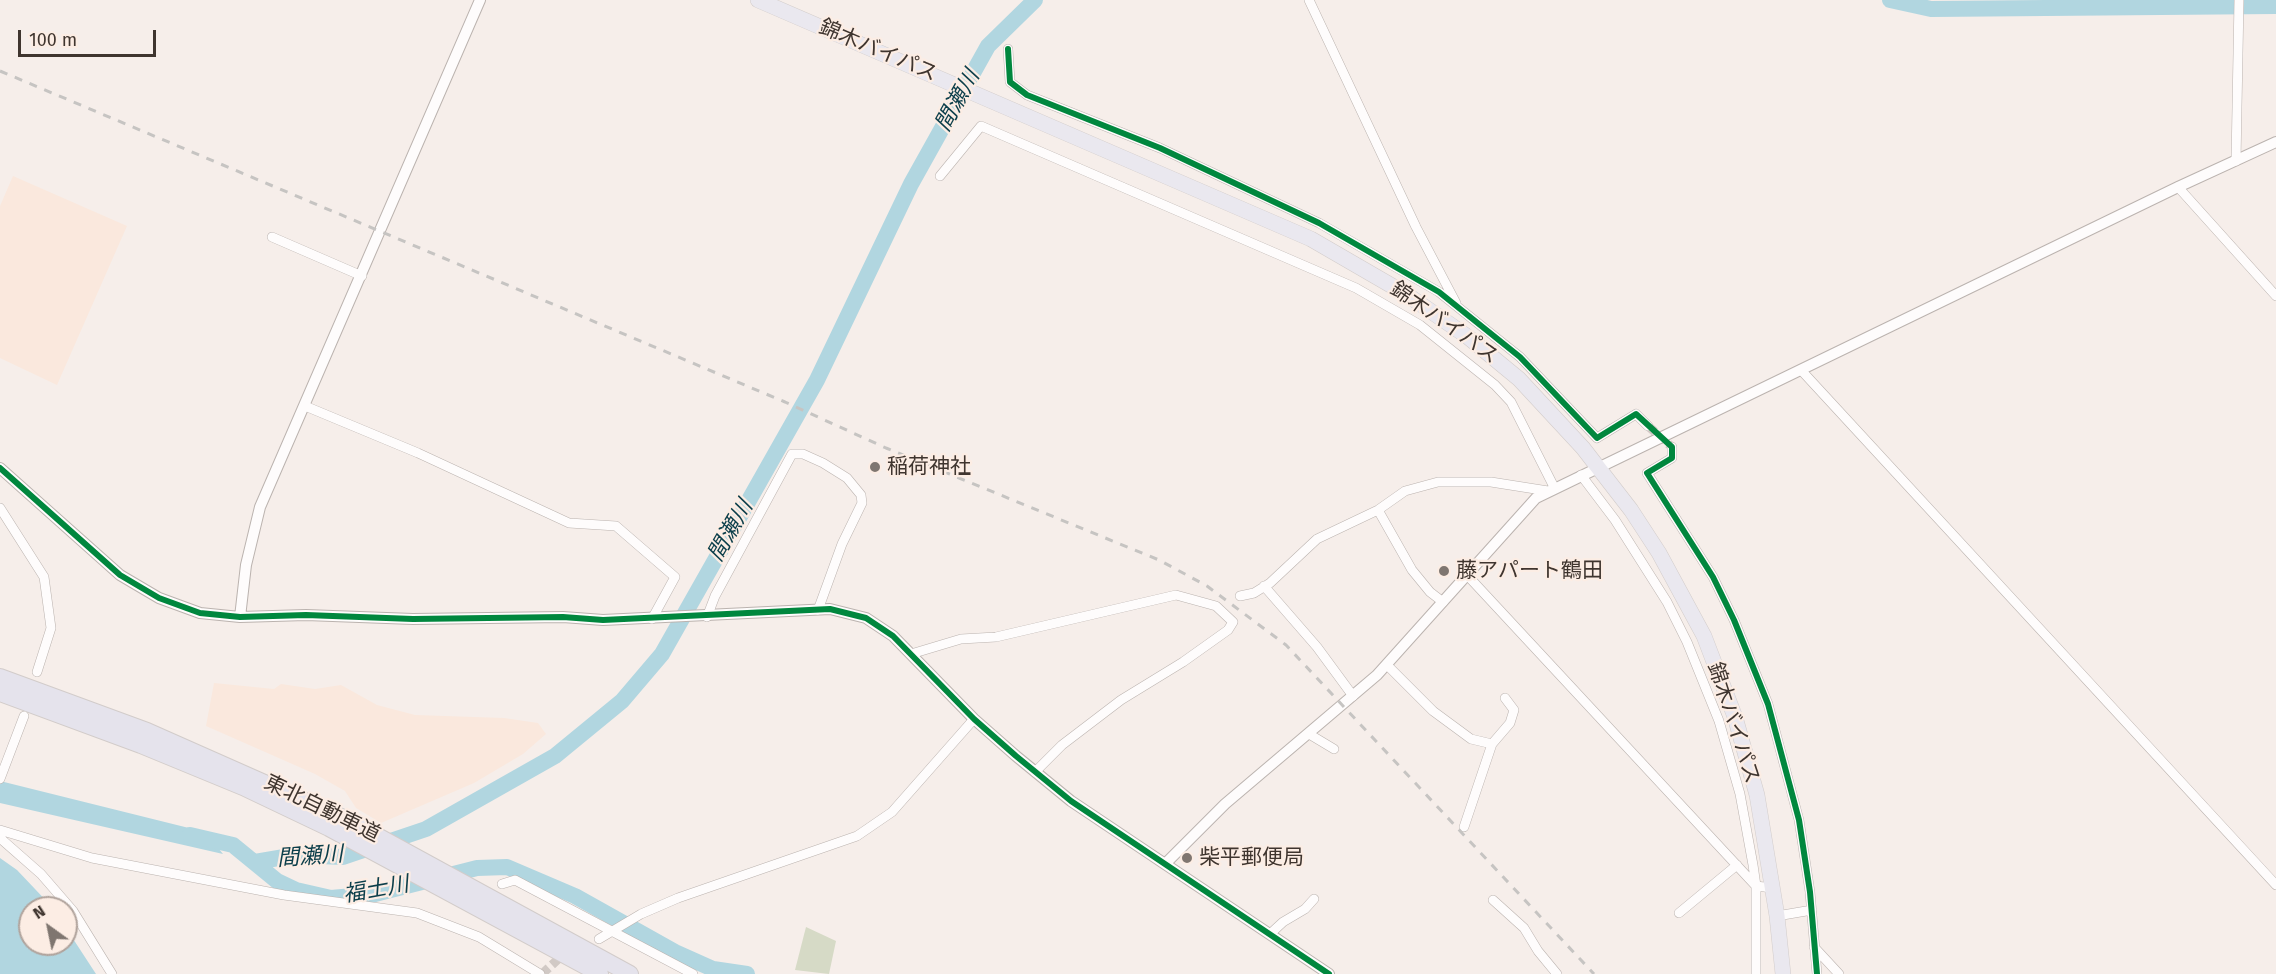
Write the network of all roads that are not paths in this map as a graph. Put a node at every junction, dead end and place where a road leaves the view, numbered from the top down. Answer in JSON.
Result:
{"nodes":[{"id":1,"x":480,"y":0,"type":"edge"},
{"id":2,"x":758,"y":0,"type":"edge"},
{"id":3,"x":1309,"y":0,"type":"edge"},
{"id":4,"x":2239,"y":0,"type":"edge"},
{"id":5,"x":1008,"y":49,"type":"dead end"},
{"id":6,"x":2276,"y":142,"type":"edge"},
{"id":7,"x":2236,"y":161,"type":"junction"},
{"id":8,"x":940,"y":176,"type":"dead end"},
{"id":9,"x":2178,"y":187,"type":"junction"},
{"id":10,"x":272,"y":237,"type":"dead end"},
{"id":11,"x":362,"y":276,"type":"junction"},
{"id":12,"x":2276,"y":296,"type":"edge"},
{"id":13,"x":1458,"y":306,"type":"junction"},
{"id":14,"x":1801,"y":370,"type":"junction"},
{"id":15,"x":305,"y":406,"type":"junction"},
{"id":16,"x":1648,"y":426,"type":"tunnel mouth"},
{"id":17,"x":1672,"y":447,"type":"dead end"},
{"id":18,"x":1596,"y":467,"type":"junction"},
{"id":19,"x":0,"y":468,"type":"edge"},
{"id":20,"x":1581,"y":475,"type":"junction"},
{"id":21,"x":1551,"y":489,"type":"junction"},
{"id":22,"x":0,"y":508,"type":"edge"},
{"id":23,"x":1378,"y":510,"type":"junction"},
{"id":24,"x":1467,"y":575,"type":"junction"},
{"id":25,"x":1264,"y":586,"type":"junction"},
{"id":26,"x":1239,"y":596,"type":"dead end"},
{"id":27,"x":1443,"y":602,"type":"junction"},
{"id":28,"x":818,"y":610,"type":"junction"},
{"id":29,"x":240,"y":617,"type":"junction"},
{"id":30,"x":704,"y":617,"type":"junction"},
{"id":31,"x":652,"y":619,"type":"junction"},
{"id":32,"x":911,"y":654,"type":"junction"},
{"id":33,"x":1387,"y":665,"type":"junction"},
{"id":34,"x":37,"y":672,"type":"dead end"},
{"id":35,"x":0,"y":677,"type":"edge"},
{"id":36,"x":0,"y":693,"type":"edge"},
{"id":37,"x":1353,"y":696,"type":"junction"},
{"id":38,"x":1505,"y":698,"type":"dead end"},
{"id":39,"x":24,"y":716,"type":"dead end"},
{"id":40,"x":974,"y":718,"type":"junction"},
{"id":41,"x":1309,"y":734,"type":"junction"},
{"id":42,"x":1492,"y":744,"type":"junction"},
{"id":43,"x":1334,"y":749,"type":"dead end"},
{"id":44,"x":1035,"y":772,"type":"junction"},
{"id":45,"x":0,"y":779,"type":"edge"},
{"id":46,"x":1464,"y":827,"type":"dead end"},
{"id":47,"x":0,"y":830,"type":"edge"},
{"id":48,"x":0,"y":838,"type":"edge"},
{"id":49,"x":1166,"y":863,"type":"junction"},
{"id":50,"x":1737,"y":865,"type":"junction"},
{"id":51,"x":501,"y":884,"type":"dead end"},
{"id":52,"x":2276,"y":885,"type":"edge"},
{"id":53,"x":1756,"y":886,"type":"junction"},
{"id":54,"x":1772,"y":888,"type":"junction"},
{"id":55,"x":1314,"y":899,"type":"dead end"},
{"id":56,"x":1493,"y":900,"type":"dead end"},
{"id":57,"x":1812,"y":910,"type":"junction"},
{"id":58,"x":1679,"y":913,"type":"dead end"},
{"id":59,"x":1777,"y":916,"type":"junction"},
{"id":60,"x":611,"y":930,"type":"junction"},
{"id":61,"x":1269,"y":934,"type":"junction"},
{"id":62,"x":599,"y":939,"type":"dead end"},
{"id":63,"x":1814,"y":946,"type":"junction"},
{"id":64,"x":112,"y":974,"type":"edge"},
{"id":65,"x":540,"y":974,"type":"edge"},
{"id":66,"x":600,"y":974,"type":"edge"},
{"id":67,"x":630,"y":974,"type":"edge"},
{"id":68,"x":693,"y":974,"type":"edge"},
{"id":69,"x":1329,"y":974,"type":"edge"},
{"id":70,"x":1557,"y":974,"type":"edge"},
{"id":71,"x":1756,"y":974,"type":"edge"},
{"id":72,"x":1783,"y":974,"type":"edge"},
{"id":73,"x":1817,"y":974,"type":"edge"},
{"id":74,"x":1839,"y":974,"type":"edge"}],
"edges":[{"from":1,"to":11,"type":"street"},
{"from":2,"to":18,"type":"highway","name":"錦木バイパス"},
{"from":3,"to":13,"type":"street"},
{"from":4,"to":7,"type":"street"},
{"from":5,"to":13,"type":"street"},
{"from":6,"to":7,"type":"street"},
{"from":7,"to":9,"type":"street"},
{"from":8,"to":21,"type":"street"},
{"from":9,"to":12,"type":"street"},
{"from":9,"to":14,"type":"street"},
{"from":10,"to":11,"type":"street"},
{"from":11,"to":15,"type":"street"},
{"from":13,"to":16,"type":"street"},
{"from":14,"to":18,"type":"street"},
{"from":14,"to":52,"type":"street"},
{"from":15,"to":29,"type":"street"},
{"from":15,"to":31,"type":"street"},
{"from":17,"to":57,"type":"street"},
{"from":18,"to":20,"type":"street"},
{"from":18,"to":54,"type":"highway","name":"錦木バイパス"},
{"from":19,"to":29,"type":"street"},
{"from":20,"to":21,"type":"street"},
{"from":20,"to":53,"type":"street"},
{"from":21,"to":23,"type":"street"},
{"from":21,"to":24,"type":"street"},
{"from":22,"to":34,"type":"street"},
{"from":23,"to":25,"type":"street"},
{"from":23,"to":27,"type":"street"},
{"from":24,"to":27,"type":"street"},
{"from":24,"to":50,"type":"street"},
{"from":25,"to":26,"type":"street"},
{"from":25,"to":37,"type":"street"},
{"from":27,"to":33,"type":"street"},
{"from":28,"to":30,"type":"street"},
{"from":28,"to":30,"type":"street"},
{"from":28,"to":32,"type":"street"},
{"from":29,"to":31,"type":"street"},
{"from":30,"to":31,"type":"street"},
{"from":32,"to":40,"type":"street"},
{"from":32,"to":44,"type":"street"},
{"from":33,"to":37,"type":"street"},
{"from":33,"to":42,"type":"street"},
{"from":35,"to":67,"type":"highway","name":"東北自動車道"},
{"from":36,"to":66,"type":"highway","name":"東北自動車道"},
{"from":37,"to":41,"type":"street"},
{"from":38,"to":42,"type":"street"},
{"from":39,"to":45,"type":"street"},
{"from":40,"to":44,"type":"street"},
{"from":40,"to":60,"type":"street"},
{"from":41,"to":43,"type":"street"},
{"from":41,"to":49,"type":"street"},
{"from":42,"to":46,"type":"street"},
{"from":44,"to":49,"type":"street"},
{"from":47,"to":65,"type":"street"},
{"from":48,"to":64,"type":"street"},
{"from":49,"to":61,"type":"street"},
{"from":50,"to":53,"type":"street"},
{"from":50,"to":58,"type":"street"},
{"from":51,"to":60,"type":"street"},
{"from":53,"to":54,"type":"street"},
{"from":53,"to":71,"type":"street"},
{"from":54,"to":59,"type":"highway","name":"錦木バイパス"},
{"from":55,"to":61,"type":"street"},
{"from":56,"to":70,"type":"street"},
{"from":57,"to":59,"type":"street"},
{"from":57,"to":63,"type":"street"},
{"from":59,"to":72,"type":"highway","name":"錦木バイパス"},
{"from":60,"to":62,"type":"street"},
{"from":60,"to":68,"type":"street"},
{"from":61,"to":69,"type":"street"},
{"from":63,"to":73,"type":"street"},
{"from":63,"to":74,"type":"street"}]}
